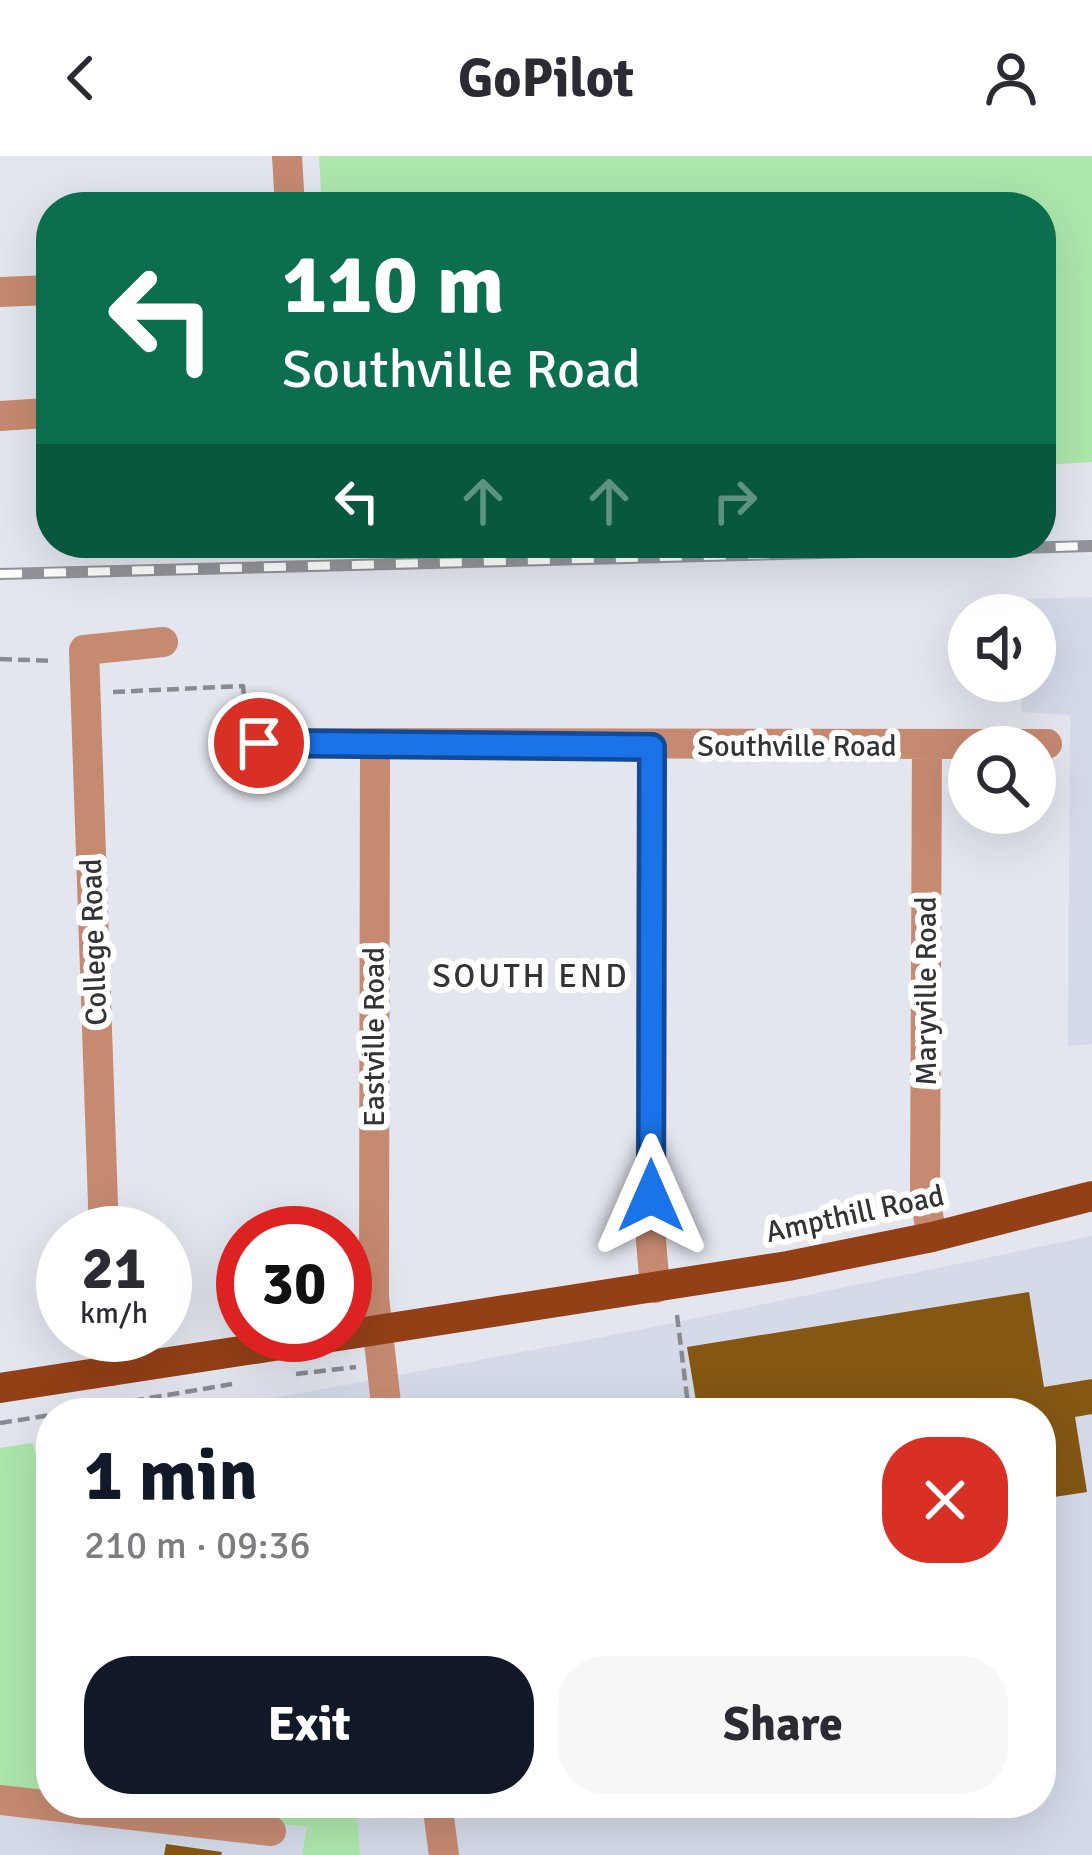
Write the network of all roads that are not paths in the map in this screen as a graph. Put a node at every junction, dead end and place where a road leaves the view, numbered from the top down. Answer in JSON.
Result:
{"nodes":[{"id":1,"x":287,"y":156,"type":"edge"},
{"id":2,"x":289,"y":192,"type":"edge"},
{"id":3,"x":36,"y":291,"type":"edge"},
{"id":4,"x":0,"y":292,"type":"edge"},
{"id":5,"x":36,"y":413,"type":"edge"},
{"id":6,"x":0,"y":416,"type":"edge"},
{"id":7,"x":163,"y":642,"type":"dead end"},
{"id":8,"x":259,"y":743,"type":"road end"},
{"id":9,"x":375,"y":744,"type":"junction"},
{"id":10,"x":926,"y":745,"type":"junction"},
{"id":11,"x":948,"y":745,"type":"edge"},
{"id":12,"x":652,"y":747,"type":"junction"},
{"id":13,"x":1092,"y":1196,"type":"edge"},
{"id":14,"x":103,"y":1206,"type":"edge"},
{"id":15,"x":932,"y":1238,"type":"junction"},
{"id":16,"x":664,"y":1287,"type":"junction"},
{"id":17,"x":378,"y":1330,"type":"junction"},
{"id":18,"x":372,"y":1331,"type":"edge"},
{"id":19,"x":216,"y":1355,"type":"edge"},
{"id":20,"x":110,"y":1362,"type":"edge"},
{"id":21,"x":111,"y":1371,"type":"junction"},
{"id":22,"x":0,"y":1388,"type":"edge"},
{"id":23,"x":386,"y":1398,"type":"edge"},
{"id":24,"x":0,"y":1801,"type":"edge"},
{"id":25,"x":36,"y":1805,"type":"edge"},
{"id":26,"x":149,"y":1818,"type":"edge"},
{"id":27,"x":439,"y":1818,"type":"edge"},
{"id":28,"x":271,"y":1832,"type":"dead end"},
{"id":29,"x":444,"y":1855,"type":"edge"}],
"edges":[{"from":1,"to":2,"type":"street"},
{"from":3,"to":4,"type":"street"},
{"from":5,"to":6,"type":"street"},
{"from":7,"to":14,"type":"street","name":"College Road"},
{"from":8,"to":9,"type":"street","name":"Southville Road"},
{"from":9,"to":12,"type":"street","name":"Southville Road"},
{"from":9,"to":17,"type":"street","name":"Eastville Road"},
{"from":10,"to":11,"type":"street","name":"Southville Road"},
{"from":10,"to":12,"type":"street","name":"Southville Road"},
{"from":10,"to":15,"type":"street","name":"Maryville Road"},
{"from":12,"to":16,"type":"street"},
{"from":13,"to":15,"type":"main road","name":"Ampthill Road"},
{"from":15,"to":16,"type":"main road","name":"Ampthill Road"},
{"from":16,"to":17,"type":"main road","name":"Ampthill Road"},
{"from":17,"to":18,"type":"main road","name":"Ampthill Road"},
{"from":17,"to":23,"type":"street","name":"Eastville Road"},
{"from":19,"to":21,"type":"main road","name":"Ampthill Road"},
{"from":20,"to":21,"type":"street"},
{"from":21,"to":22,"type":"main road","name":"Ampthill Road"},
{"from":24,"to":25,"type":"street"},
{"from":26,"to":28,"type":"street"},
{"from":27,"to":29,"type":"street"}]}
